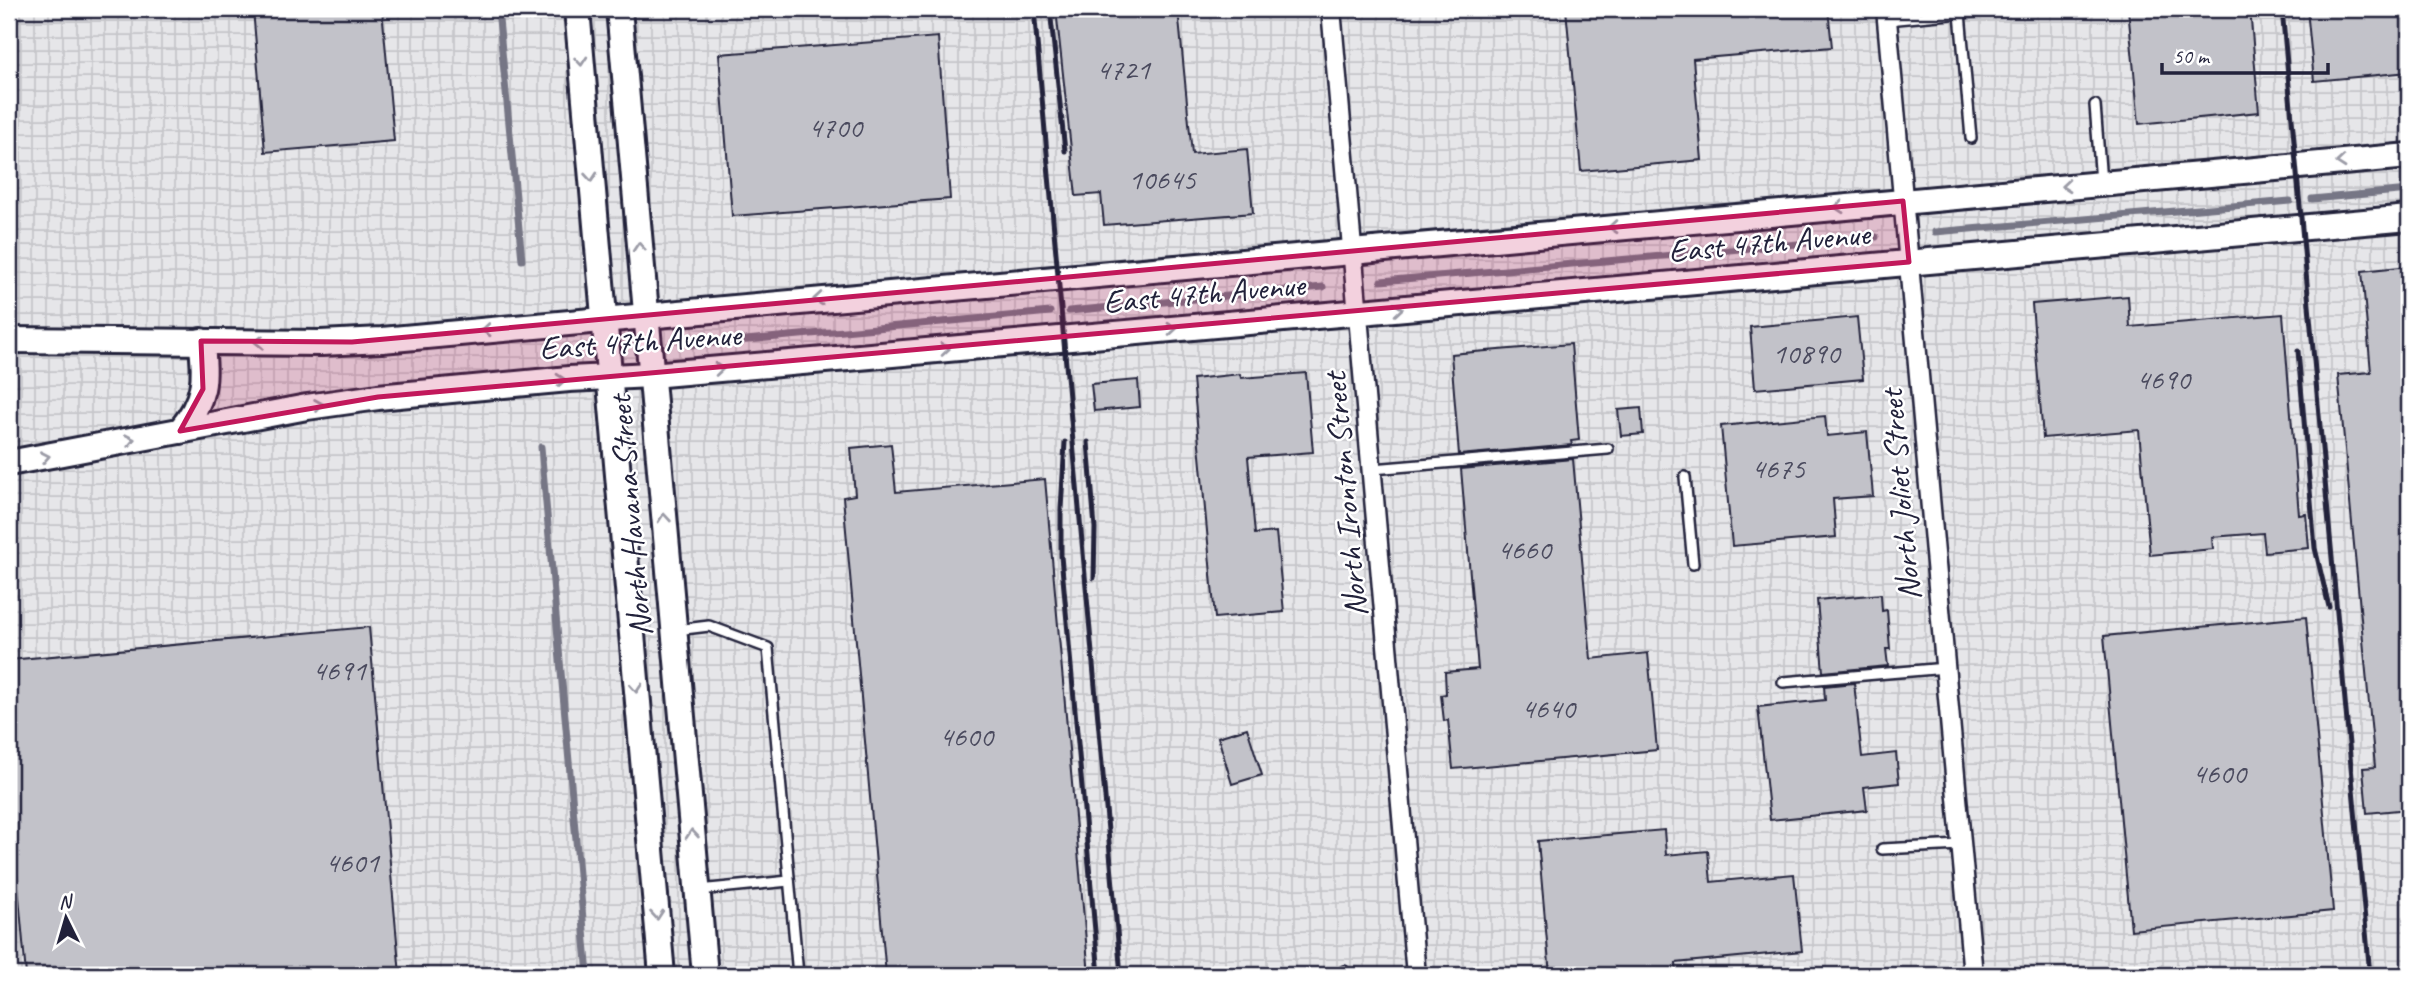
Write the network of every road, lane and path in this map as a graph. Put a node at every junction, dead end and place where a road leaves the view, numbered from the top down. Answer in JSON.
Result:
{"nodes":[{"id":1,"x":577,"y":9,"type":"edge"},
{"id":2,"x":619,"y":9,"type":"edge"},
{"id":3,"x":1331,"y":9,"type":"edge"},
{"id":4,"x":2006,"y":9,"type":"edge"},
{"id":5,"x":1960,"y":13,"type":"junction"},
{"id":6,"x":1887,"y":14,"type":"edge"},
{"id":7,"x":2095,"y":105,"type":"dead end"},
{"id":8,"x":1970,"y":138,"type":"dead end"},
{"id":9,"x":2409,"y":156,"type":"edge"},
{"id":10,"x":2101,"y":183,"type":"junction"},
{"id":11,"x":1903,"y":201,"type":"junction"},
{"id":12,"x":2409,"y":218,"type":"edge"},
{"id":13,"x":1353,"y":251,"type":"junction"},
{"id":14,"x":1909,"y":262,"type":"junction"},
{"id":15,"x":1359,"y":313,"type":"junction"},
{"id":16,"x":646,"y":315,"type":"junction"},
{"id":17,"x":603,"y":319,"type":"junction"},
{"id":18,"x":9,"y":340,"type":"edge"},
{"id":19,"x":201,"y":341,"type":"junction"},
{"id":20,"x":651,"y":375,"type":"junction"},
{"id":21,"x":608,"y":376,"type":"junction"},
{"id":22,"x":180,"y":431,"type":"junction"},
{"id":23,"x":1608,"y":449,"type":"dead end"},
{"id":24,"x":9,"y":463,"type":"edge"},
{"id":25,"x":1373,"y":469,"type":"junction"},
{"id":26,"x":1685,"y":477,"type":"dead end"},
{"id":27,"x":1692,"y":564,"type":"dead end"},
{"id":28,"x":674,"y":631,"type":"junction"},
{"id":29,"x":1945,"y":668,"type":"junction"},
{"id":30,"x":1783,"y":682,"type":"dead end"},
{"id":31,"x":1961,"y":845,"type":"junction"},
{"id":32,"x":1882,"y":849,"type":"dead end"},
{"id":33,"x":789,"y":881,"type":"junction"},
{"id":34,"x":697,"y":890,"type":"junction"},
{"id":35,"x":662,"y":975,"type":"edge"},
{"id":36,"x":705,"y":975,"type":"edge"},
{"id":37,"x":798,"y":975,"type":"edge"},
{"id":38,"x":1416,"y":975,"type":"edge"},
{"id":39,"x":1973,"y":975,"type":"edge"}],
"edges":[{"from":1,"to":17,"type":"main road","name":"North Havana Street","one_way":true},
{"from":16,"to":2,"type":"main road","name":"North Havana Street","one_way":true},
{"from":3,"to":13,"type":"street","name":"North Ironton Street"},
{"from":4,"to":5,"type":"lane"},
{"from":5,"to":6,"type":"lane"},
{"from":5,"to":8,"type":"lane"},
{"from":6,"to":11,"type":"street","name":"North Joliet Street"},
{"from":7,"to":10,"type":"lane"},
{"from":9,"to":10,"type":"main road","name":"East 47th Avenue","one_way":true},
{"from":10,"to":11,"type":"main road","name":"East 47th Avenue","one_way":true},
{"from":11,"to":13,"type":"main road","name":"East 47th Avenue","one_way":true},
{"from":11,"to":14,"type":"street","name":"North Joliet Street"},
{"from":12,"to":14,"type":"main road","name":"East 47th Avenue"},
{"from":13,"to":15,"type":"street","name":"North Ironton Street"},
{"from":13,"to":16,"type":"main road","name":"East 47th Avenue","one_way":true},
{"from":15,"to":14,"type":"main road","name":"East 47th Avenue","one_way":true},
{"from":14,"to":29,"type":"street","name":"North Joliet Street"},
{"from":20,"to":15,"type":"main road","name":"East 47th Avenue","one_way":true},
{"from":15,"to":25,"type":"street","name":"North Ironton Street"},
{"from":16,"to":17,"type":"main road","name":"East 47th Avenue"},
{"from":16,"to":20,"type":"main road","name":"North Havana Street"},
{"from":17,"to":19,"type":"main road","name":"East 47th Avenue","one_way":true},
{"from":17,"to":21,"type":"main road","name":"North Havana Street"},
{"from":18,"to":19,"type":"main road","name":"East 47th Avenue"},
{"from":19,"to":22,"type":"main road"},
{"from":20,"to":21,"type":"main road","name":"East 47th Avenue"},
{"from":28,"to":20,"type":"main road","name":"North Havana Street","one_way":true},
{"from":22,"to":21,"type":"main road","name":"East 47th Avenue","one_way":true},
{"from":21,"to":35,"type":"main road","name":"North Havana Street","one_way":true},
{"from":24,"to":22,"type":"main road","name":"East 47th Avenue","one_way":true},
{"from":23,"to":25,"type":"lane"},
{"from":25,"to":38,"type":"street","name":"North Ironton Street"},
{"from":26,"to":27,"type":"lane"},
{"from":28,"to":33,"type":"lane"},
{"from":34,"to":28,"type":"main road","name":"North Havana Street","one_way":true},
{"from":29,"to":30,"type":"lane"},
{"from":29,"to":31,"type":"street","name":"North Joliet Street"},
{"from":31,"to":32,"type":"lane"},
{"from":31,"to":39,"type":"street","name":"North Joliet Street"},
{"from":33,"to":34,"type":"lane"},
{"from":33,"to":37,"type":"lane"},
{"from":34,"to":36,"type":"main road","name":"North Havana Street"}]}
